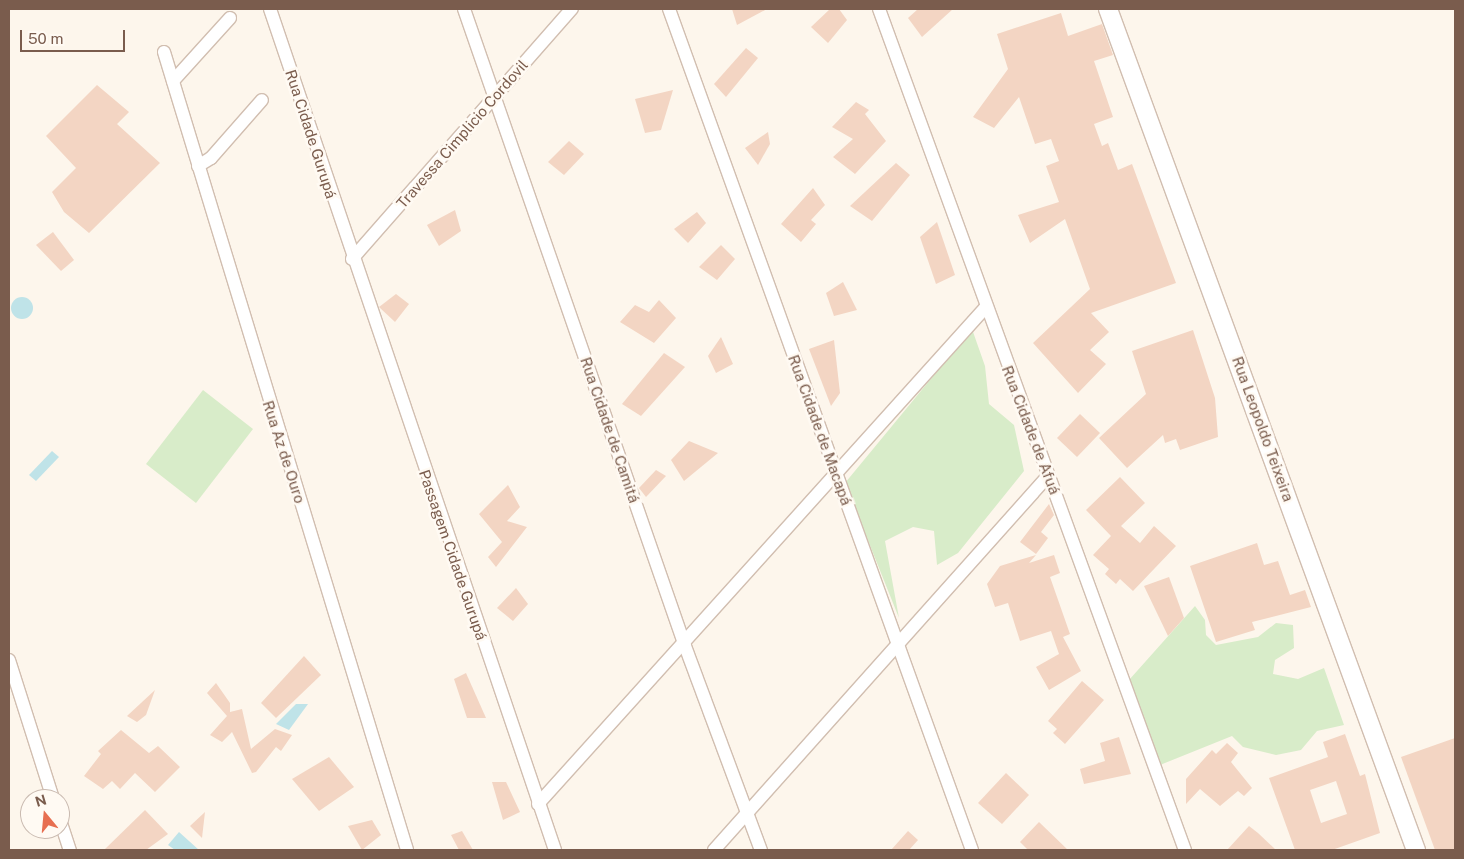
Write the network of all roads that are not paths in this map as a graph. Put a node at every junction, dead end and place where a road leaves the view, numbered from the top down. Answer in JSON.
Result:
{"nodes":[{"id":1,"x":270,"y":9,"type":"edge"},
{"id":2,"x":464,"y":9,"type":"edge"},
{"id":3,"x":572,"y":9,"type":"edge"},
{"id":4,"x":669,"y":9,"type":"edge"},
{"id":5,"x":879,"y":9,"type":"edge"},
{"id":6,"x":1108,"y":9,"type":"edge"},
{"id":7,"x":230,"y":18,"type":"dead end"},
{"id":8,"x":164,"y":52,"type":"dead end"},
{"id":9,"x":173,"y":81,"type":"junction"},
{"id":10,"x":495,"y":98,"type":"junction"},
{"id":11,"x":262,"y":100,"type":"dead end"},
{"id":12,"x":198,"y":166,"type":"junction"},
{"id":13,"x":352,"y":259,"type":"junction"},
{"id":14,"x":985,"y":308,"type":"junction"},
{"id":15,"x":836,"y":476,"type":"junction"},
{"id":16,"x":1048,"y":476,"type":"junction"},
{"id":17,"x":900,"y":644,"type":"junction"},
{"id":18,"x":685,"y":646,"type":"junction"},
{"id":19,"x":9,"y":660,"type":"edge"},
{"id":20,"x":50,"y":789,"type":"edge"},
{"id":21,"x":538,"y":804,"type":"junction"},
{"id":22,"x":747,"y":812,"type":"junction"},
{"id":23,"x":407,"y":850,"type":"edge"},
{"id":24,"x":555,"y":850,"type":"edge"},
{"id":25,"x":714,"y":850,"type":"edge"},
{"id":26,"x":762,"y":850,"type":"edge"},
{"id":27,"x":972,"y":850,"type":"edge"},
{"id":28,"x":1185,"y":850,"type":"edge"},
{"id":29,"x":1416,"y":850,"type":"edge"}],
"edges":[{"from":1,"to":13,"type":"street","name":"Rua Cidade Gurupá"},
{"from":2,"to":10,"type":"street","name":"Rua Cidade de Camitá"},
{"from":3,"to":10,"type":"street","name":"Travessa Cimplicio Cordovil"},
{"from":4,"to":15,"type":"street","name":"Rua Cidade de Macapá"},
{"from":5,"to":14,"type":"street","name":"Rua Cidade de Afuá"},
{"from":6,"to":29,"type":"main road","name":"Rua Leopoldo Teixeira"},
{"from":7,"to":9,"type":"street"},
{"from":8,"to":9,"type":"street","name":"Rua Az de Ouro"},
{"from":9,"to":12,"type":"street","name":"Rua Az de Ouro"},
{"from":10,"to":13,"type":"street","name":"Travessa Cimplicio Cordovil"},
{"from":10,"to":18,"type":"street","name":"Rua Cidade de Camitá"},
{"from":11,"to":12,"type":"street"},
{"from":12,"to":23,"type":"street","name":"Rua Az de Ouro"},
{"from":13,"to":21,"type":"street","name":"Passagem Cidade Gurupá"},
{"from":14,"to":15,"type":"street"},
{"from":14,"to":16,"type":"street","name":"Rua Cidade de Afuá"},
{"from":15,"to":17,"type":"street","name":"Rua Cidade de Macapá"},
{"from":15,"to":18,"type":"street"},
{"from":16,"to":17,"type":"street"},
{"from":16,"to":28,"type":"street","name":"Rua Cidade de Afuá"},
{"from":17,"to":22,"type":"street"},
{"from":17,"to":27,"type":"street","name":"Rua Cidade de Macapá"},
{"from":18,"to":21,"type":"street"},
{"from":18,"to":22,"type":"street","name":"Rua Cidade de Camitá"},
{"from":19,"to":20,"type":"street"},
{"from":21,"to":24,"type":"street","name":"Passagem Cidade Gurupá"},
{"from":22,"to":25,"type":"street"},
{"from":22,"to":26,"type":"street","name":"Rua Cidade de Camitá"}]}
